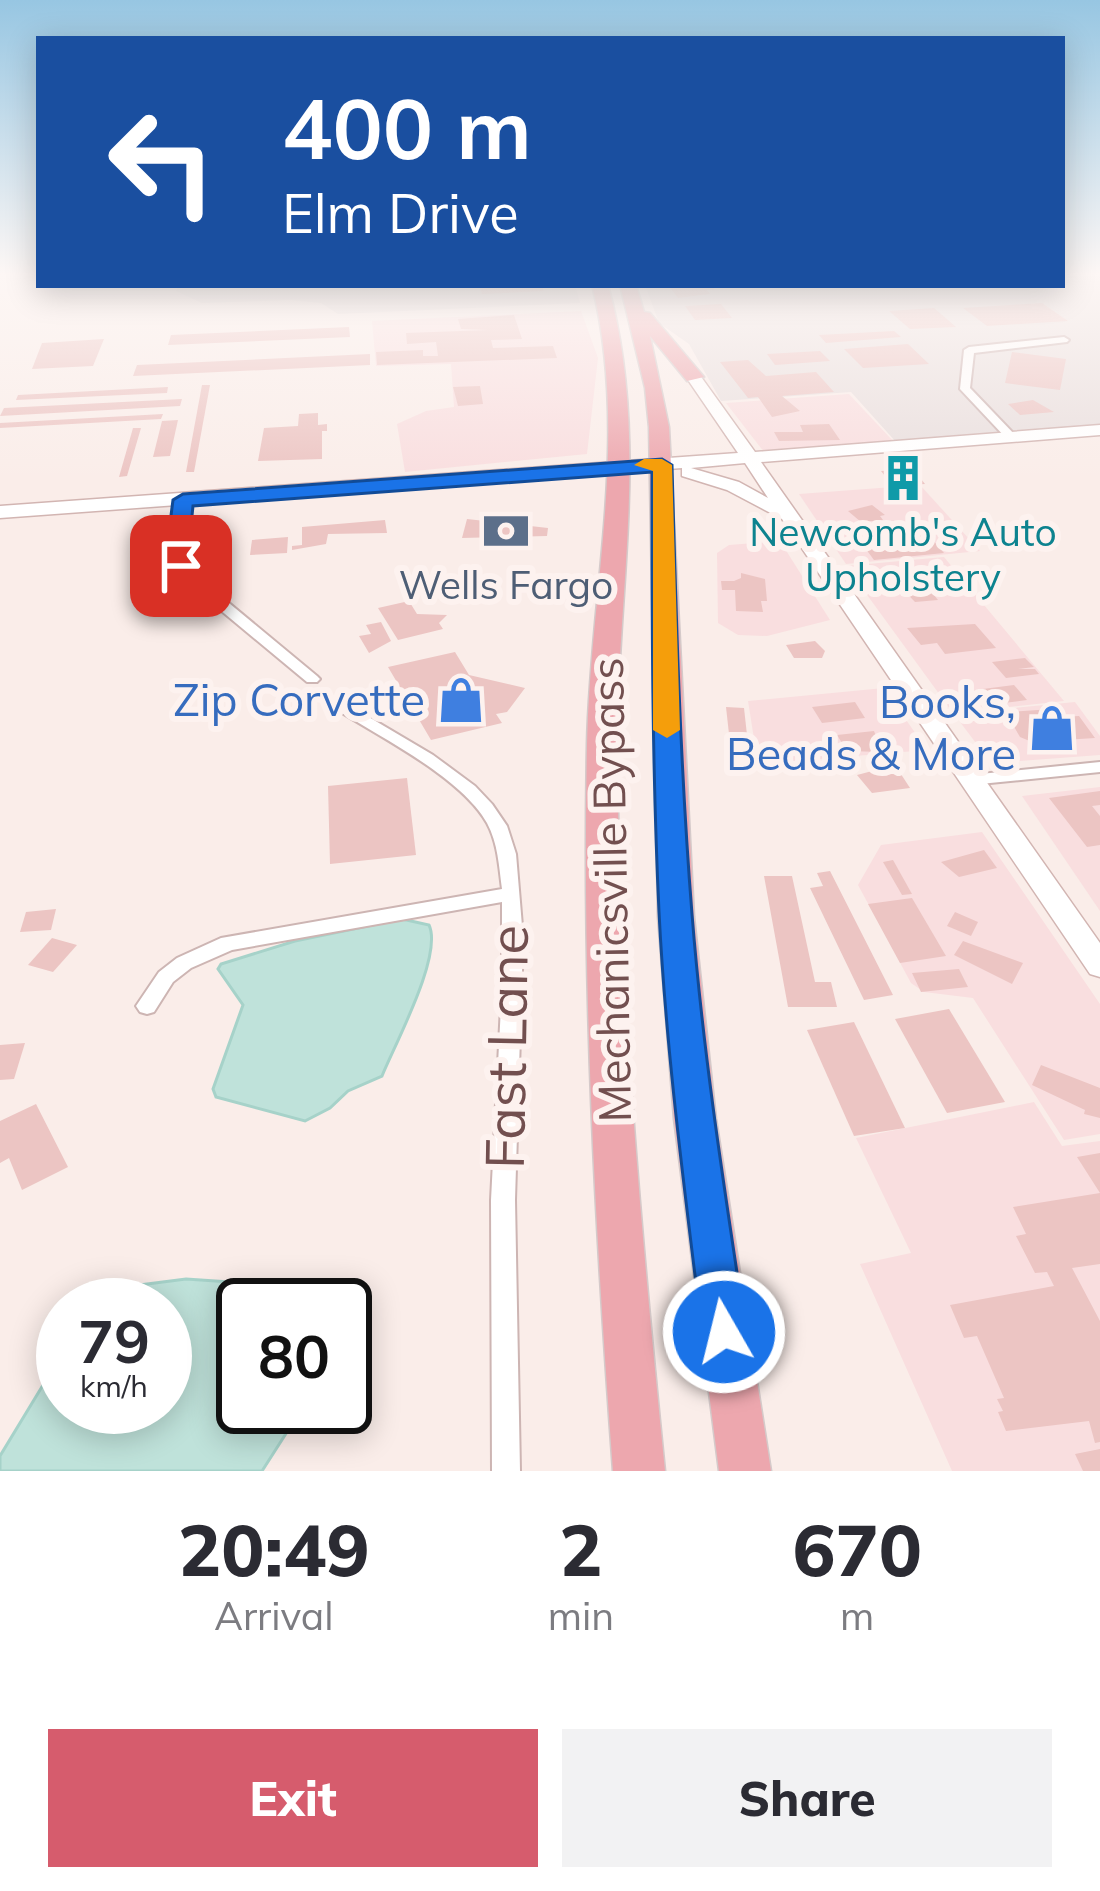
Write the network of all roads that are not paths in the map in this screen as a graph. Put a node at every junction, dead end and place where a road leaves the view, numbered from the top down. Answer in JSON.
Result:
{"nodes":[{"id":1,"x":612,"y":343,"type":"edge"},
{"id":2,"x":644,"y":343,"type":"edge"},
{"id":3,"x":666,"y":343,"type":"edge"},
{"id":4,"x":1039,"y":343,"type":"edge"},
{"id":5,"x":694,"y":377,"type":"joint"},
{"id":6,"x":1100,"y":430,"type":"edge"},
{"id":7,"x":1011,"y":437,"type":"junction"},
{"id":8,"x":751,"y":460,"type":"junction"},
{"id":9,"x":662,"y":465,"type":"junction"},
{"id":10,"x":618,"y":466,"type":"junction"},
{"id":11,"x":183,"y":500,"type":"junction"},
{"id":12,"x":0,"y":512,"type":"edge"},
{"id":13,"x":790,"y":518,"type":"junction"},
{"id":14,"x":312,"y":679,"type":"dead end"},
{"id":15,"x":340,"y":705,"type":"dead end"},
{"id":16,"x":1100,"y":767,"type":"edge"},
{"id":17,"x":970,"y":780,"type":"junction"},
{"id":18,"x":510,"y":894,"type":"junction"},
{"id":19,"x":1100,"y":966,"type":"edge"},
{"id":20,"x":147,"y":1006,"type":"dead end"},
{"id":21,"x":506,"y":1471,"type":"edge"},
{"id":22,"x":639,"y":1471,"type":"edge"},
{"id":23,"x":745,"y":1471,"type":"edge"}],
"edges":[{"from":1,"to":10,"type":"highway","name":"Mechanicsville Bypass"},
{"from":2,"to":9,"type":"highway","name":"Mechanicsville Bypass"},
{"from":3,"to":5,"type":"highway"},
{"from":4,"to":7,"type":"street"},
{"from":5,"to":8,"type":"main road"},
{"from":6,"to":7,"type":"main road"},
{"from":7,"to":8,"type":"main road"},
{"from":8,"to":9,"type":"main road"},
{"from":8,"to":13,"type":"main road"},
{"from":9,"to":10,"type":"main road"},
{"from":9,"to":13,"type":"main road"},
{"from":9,"to":23,"type":"highway","name":"Mechanicsville Bypass"},
{"from":10,"to":11,"type":"main road"},
{"from":10,"to":22,"type":"highway","name":"Mechanicsville Bypass"},
{"from":11,"to":12,"type":"main road"},
{"from":11,"to":14,"type":"street"},
{"from":13,"to":17,"type":"main road"},
{"from":15,"to":18,"type":"street","name":"Fast Lane"},
{"from":16,"to":17,"type":"street"},
{"from":17,"to":19,"type":"main road"},
{"from":18,"to":20,"type":"street"},
{"from":18,"to":21,"type":"street","name":"Fast Lane"}]}
